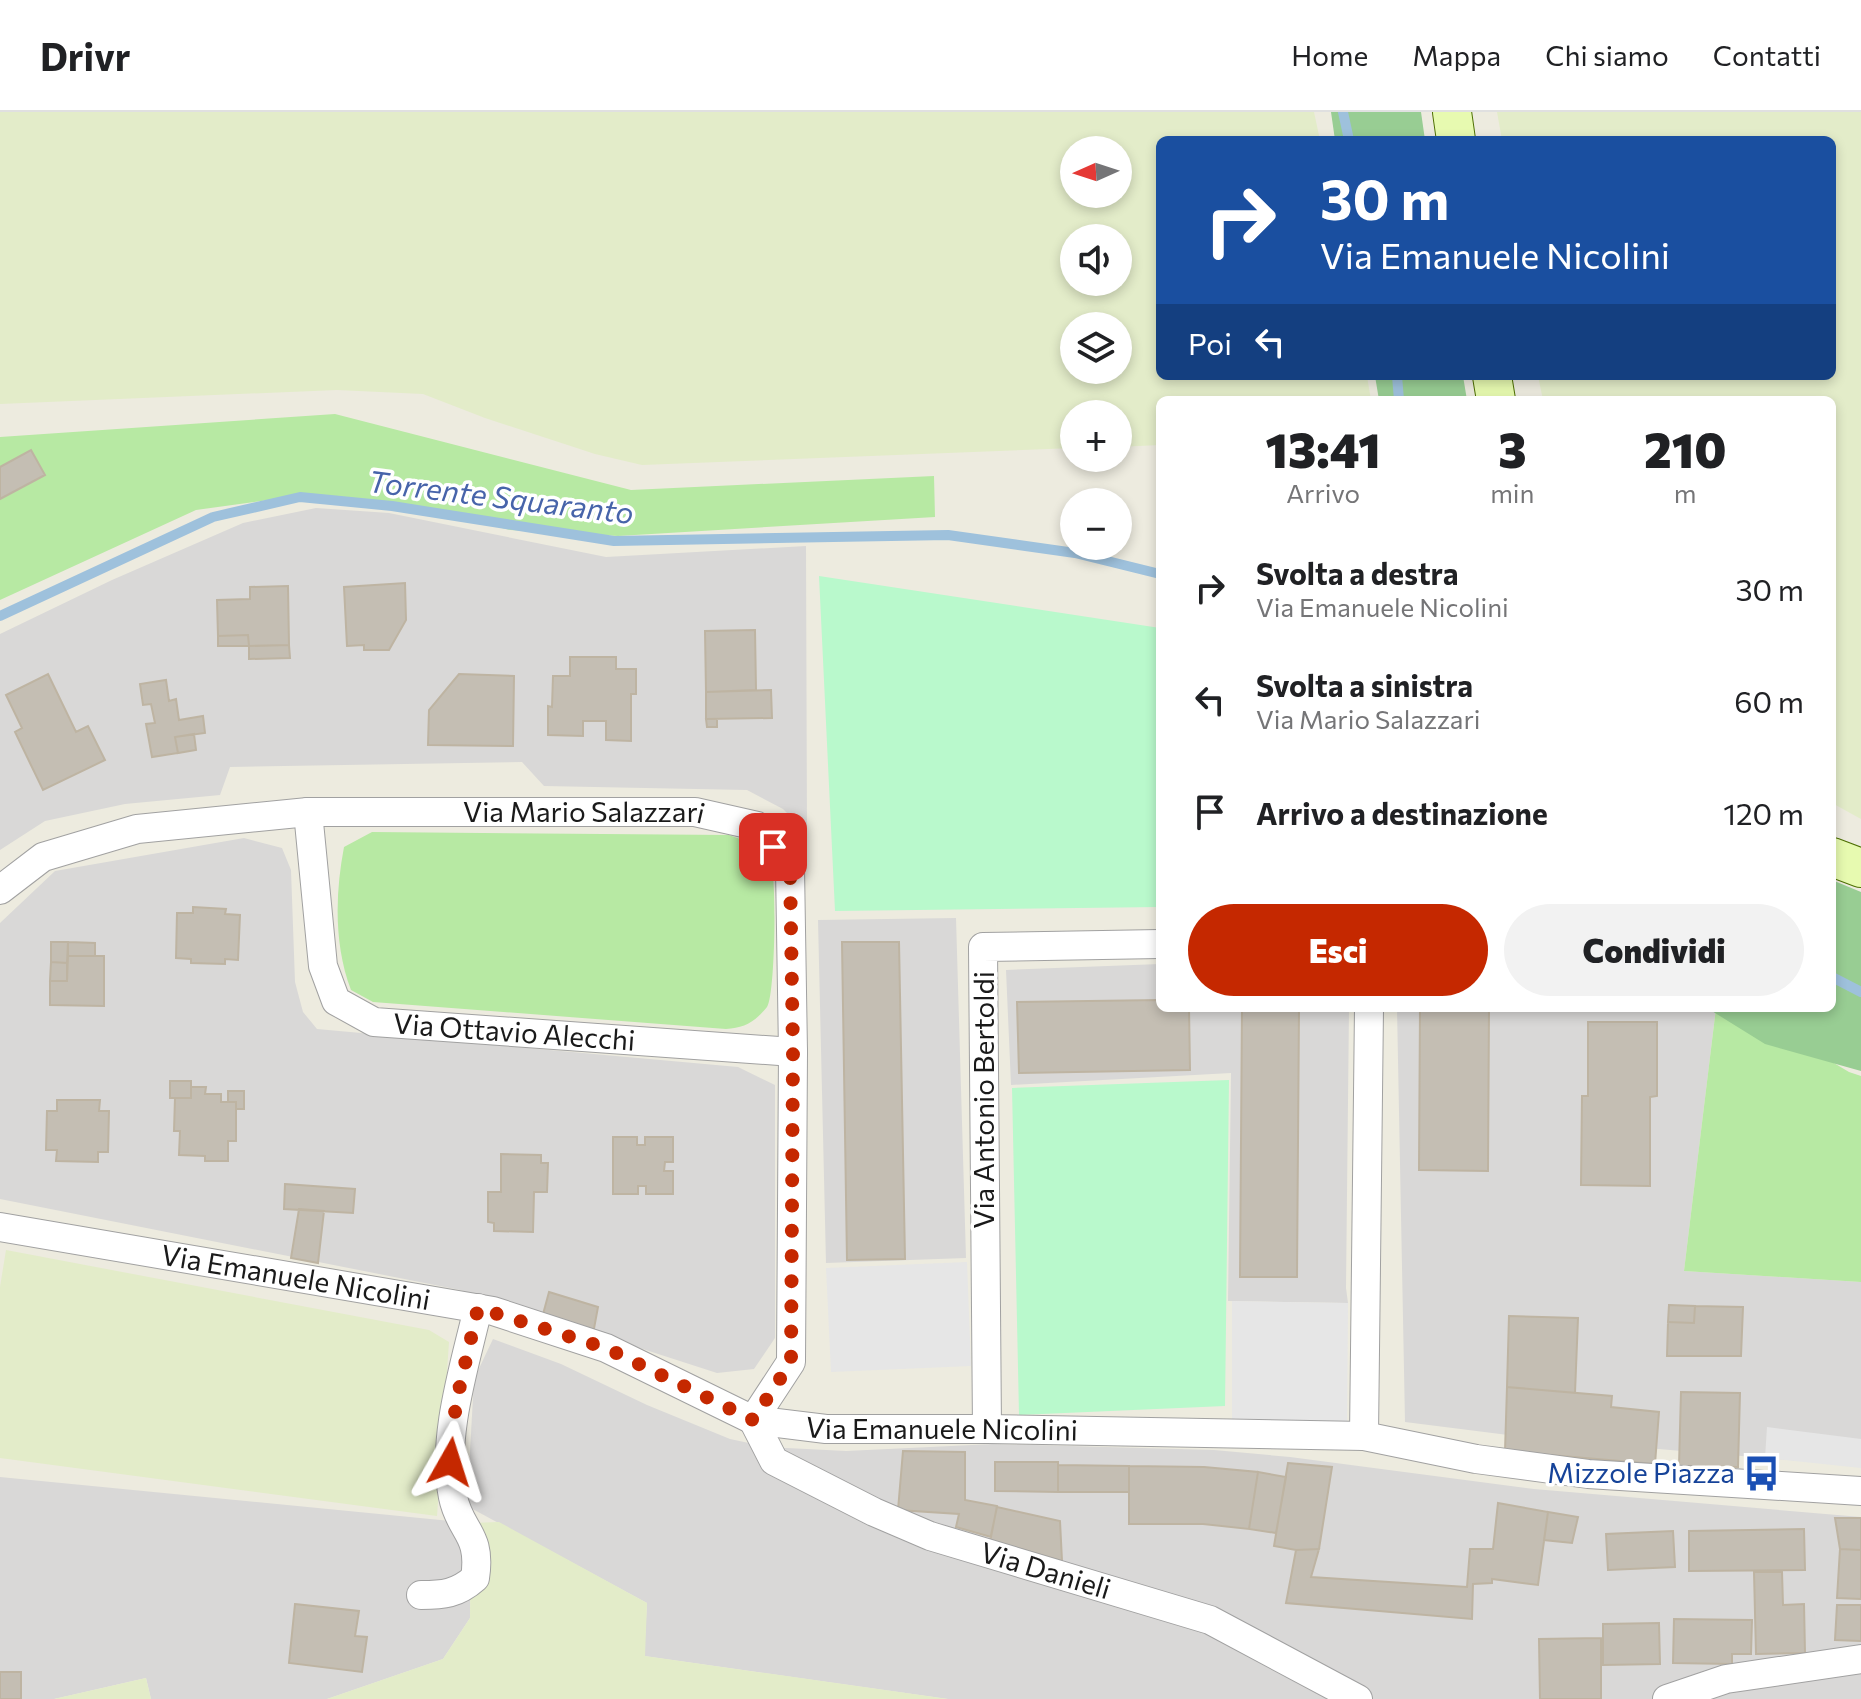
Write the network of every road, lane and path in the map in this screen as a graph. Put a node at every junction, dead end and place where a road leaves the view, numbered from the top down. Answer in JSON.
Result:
{"nodes":[{"id":1,"x":1452,"y":112,"type":"edge"},
{"id":2,"x":1455,"y":136,"type":"edge"},
{"id":3,"x":308,"y":812,"type":"junction"},
{"id":4,"x":1836,"y":859,"type":"edge"},
{"id":5,"x":1861,"y":868,"type":"edge"},
{"id":6,"x":0,"y":890,"type":"edge"},
{"id":7,"x":1156,"y":944,"type":"edge"},
{"id":8,"x":1369,"y":1012,"type":"edge"},
{"id":9,"x":793,"y":1052,"type":"junction"},
{"id":10,"x":0,"y":1227,"type":"edge"},
{"id":11,"x":478,"y":1308,"type":"junction"},
{"id":12,"x":753,"y":1420,"type":"junction"},
{"id":13,"x":987,"y":1429,"type":"junction"},
{"id":14,"x":1364,"y":1436,"type":"junction"},
{"id":15,"x":1861,"y":1491,"type":"edge"},
{"id":16,"x":421,"y":1595,"type":"dead end"},
{"id":17,"x":1861,"y":1659,"type":"edge"},
{"id":18,"x":1358,"y":1699,"type":"edge"},
{"id":19,"x":1667,"y":1699,"type":"edge"}],
"edges":[{"from":1,"to":2,"type":"street"},
{"from":3,"to":6,"type":"street","name":"Via Mario Salazzari"},
{"from":3,"to":9,"type":"street","name":"Via Ottavio Alecchi"},
{"from":3,"to":9,"type":"street","name":"Via Mario Salazzari"},
{"from":4,"to":5,"type":"street"},
{"from":7,"to":13,"type":"street","name":"Via Antonio Bertoldi"},
{"from":8,"to":14,"type":"street"},
{"from":9,"to":12,"type":"street","name":"Via Mario Salazzari"},
{"from":10,"to":11,"type":"street","name":"Via Emanuele Nicolini"},
{"from":11,"to":12,"type":"street","name":"Via Emanuele Nicolini"},
{"from":11,"to":16,"type":"street"},
{"from":12,"to":13,"type":"street","name":"Via Emanuele Nicolini"},
{"from":12,"to":18,"type":"street","name":"Via Danieli"},
{"from":13,"to":14,"type":"street","name":"Via Emanuele Nicolini"},
{"from":14,"to":15,"type":"street","name":"Via Emanuele Nicolini"},
{"from":17,"to":19,"type":"street"}]}
